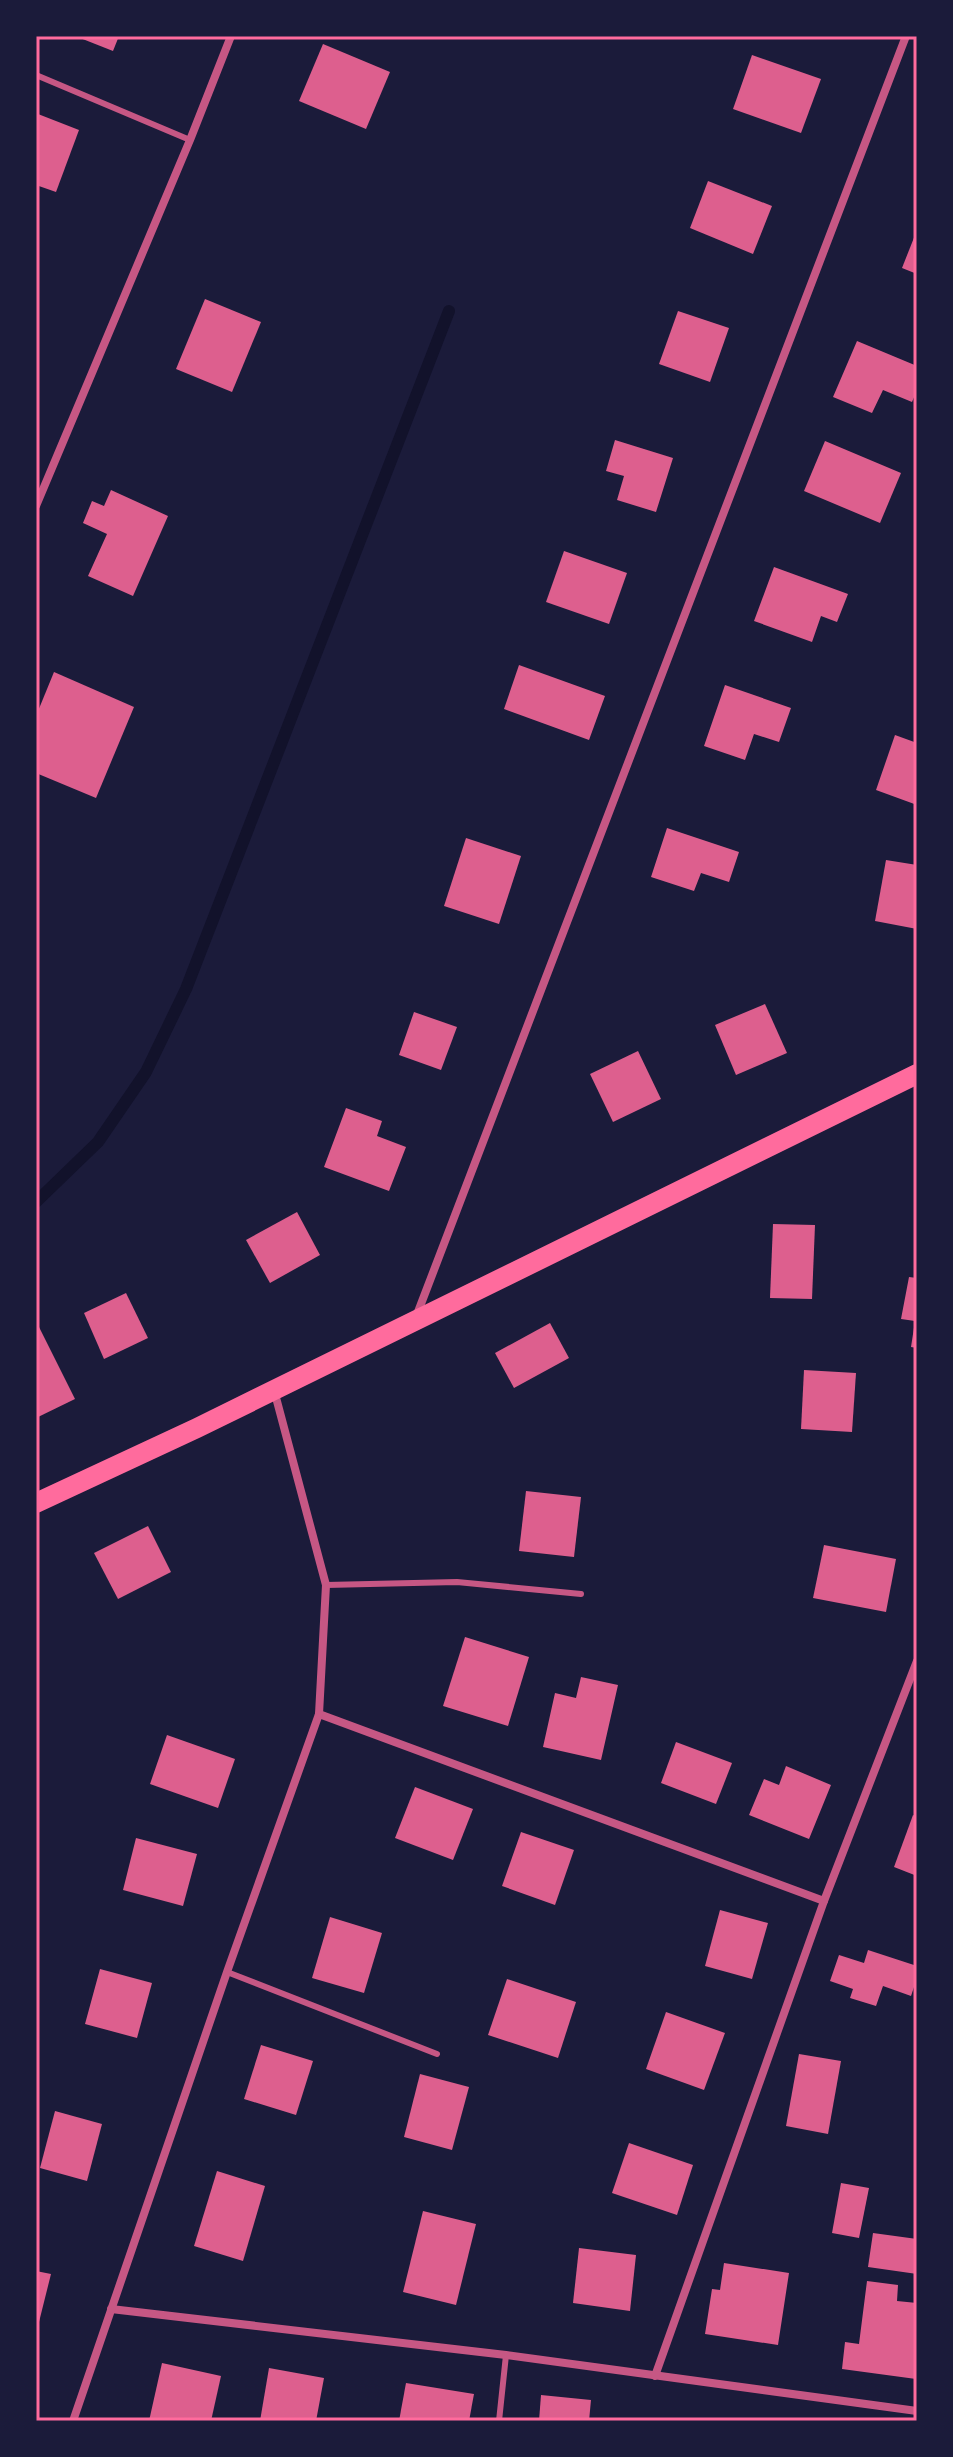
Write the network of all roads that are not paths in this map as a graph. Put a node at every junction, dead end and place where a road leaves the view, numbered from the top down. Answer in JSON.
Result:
{"nodes":[{"id":1,"x":231,"y":36,"type":"edge"},
{"id":2,"x":906,"y":36,"type":"edge"},
{"id":3,"x":36,"y":75,"type":"edge"},
{"id":4,"x":190,"y":140,"type":"junction"},
{"id":5,"x":36,"y":506,"type":"edge"},
{"id":6,"x":917,"y":1074,"type":"edge"},
{"id":7,"x":414,"y":1321,"type":"junction"},
{"id":8,"x":274,"y":1389,"type":"junction"},
{"id":9,"x":36,"y":1503,"type":"edge"},
{"id":10,"x":326,"y":1585,"type":"junction"},
{"id":11,"x":581,"y":1594,"type":"dead end"},
{"id":12,"x":917,"y":1661,"type":"edge"},
{"id":13,"x":319,"y":1714,"type":"junction"},
{"id":14,"x":824,"y":1901,"type":"junction"},
{"id":15,"x":227,"y":1972,"type":"junction"},
{"id":16,"x":437,"y":2054,"type":"dead end"},
{"id":17,"x":111,"y":2309,"type":"junction"},
{"id":18,"x":506,"y":2355,"type":"junction"},
{"id":19,"x":655,"y":2376,"type":"junction"},
{"id":20,"x":917,"y":2411,"type":"edge"},
{"id":21,"x":73,"y":2421,"type":"edge"},
{"id":22,"x":499,"y":2421,"type":"edge"}],
"edges":[{"from":1,"to":4,"type":"street"},
{"from":2,"to":7,"type":"street"},
{"from":3,"to":4,"type":"lane"},
{"from":4,"to":5,"type":"street"},
{"from":6,"to":7,"type":"main road"},
{"from":7,"to":8,"type":"main road"},
{"from":8,"to":9,"type":"main road"},
{"from":8,"to":10,"type":"street"},
{"from":10,"to":11,"type":"lane"},
{"from":10,"to":13,"type":"street"},
{"from":12,"to":14,"type":"street"},
{"from":13,"to":14,"type":"street"},
{"from":13,"to":15,"type":"street"},
{"from":14,"to":19,"type":"street"},
{"from":15,"to":16,"type":"lane"},
{"from":15,"to":17,"type":"street"},
{"from":17,"to":18,"type":"street"},
{"from":17,"to":21,"type":"street"},
{"from":18,"to":19,"type":"street"},
{"from":18,"to":22,"type":"lane"},
{"from":19,"to":20,"type":"street"}]}
